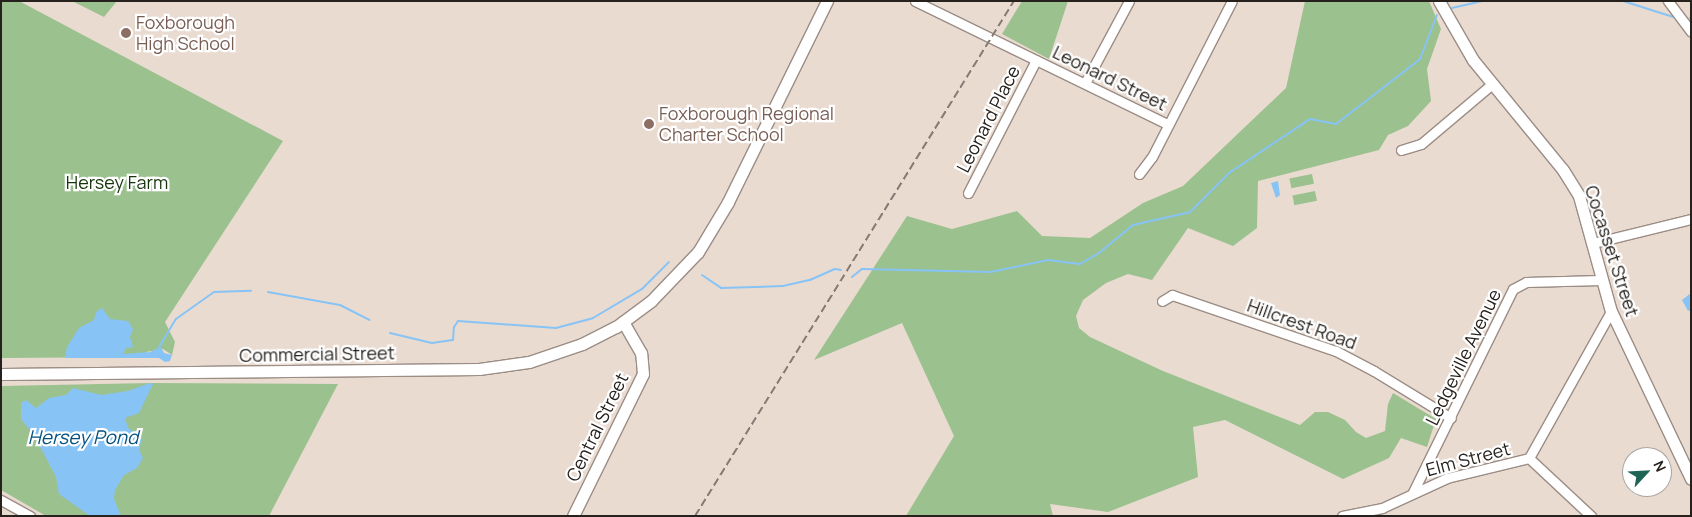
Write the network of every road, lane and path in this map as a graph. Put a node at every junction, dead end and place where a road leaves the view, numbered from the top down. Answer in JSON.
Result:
{"nodes":[{"id":1,"x":827,"y":1,"type":"edge"},
{"id":2,"x":915,"y":1,"type":"edge"},
{"id":3,"x":1129,"y":1,"type":"edge"},
{"id":4,"x":1232,"y":1,"type":"edge"},
{"id":5,"x":1439,"y":1,"type":"edge"},
{"id":6,"x":1668,"y":1,"type":"edge"},
{"id":7,"x":1691,"y":31,"type":"edge"},
{"id":8,"x":1036,"y":60,"type":"junction"},
{"id":9,"x":1085,"y":83,"type":"junction"},
{"id":10,"x":1492,"y":84,"type":"junction"},
{"id":11,"x":1167,"y":124,"type":"junction"},
{"id":12,"x":1400,"y":150,"type":"dead end"},
{"id":13,"x":1139,"y":174,"type":"dead end"},
{"id":14,"x":968,"y":193,"type":"dead end"},
{"id":15,"x":1691,"y":219,"type":"edge"},
{"id":16,"x":1593,"y":243,"type":"junction"},
{"id":17,"x":1602,"y":280,"type":"junction"},
{"id":18,"x":1162,"y":301,"type":"dead end"},
{"id":19,"x":1610,"y":311,"type":"junction"},
{"id":20,"x":623,"y":322,"type":"junction"},
{"id":21,"x":1,"y":374,"type":"edge"},
{"id":22,"x":1451,"y":418,"type":"junction"},
{"id":23,"x":1529,"y":458,"type":"junction"},
{"id":24,"x":1691,"y":479,"type":"edge"},
{"id":25,"x":1413,"y":492,"type":"junction"},
{"id":26,"x":1,"y":500,"type":"edge"},
{"id":27,"x":30,"y":516,"type":"edge"},
{"id":28,"x":573,"y":516,"type":"edge"},
{"id":29,"x":1342,"y":516,"type":"edge"},
{"id":30,"x":1590,"y":516,"type":"edge"}],
"edges":[{"from":1,"to":20,"type":"main road"},
{"from":2,"to":8,"type":"street","name":"Leonard Street"},
{"from":3,"to":9,"type":"street"},
{"from":4,"to":11,"type":"street","name":"Leonard Street"},
{"from":5,"to":10,"type":"main road","name":"Cocasset Street"},
{"from":6,"to":7,"type":"street"},
{"from":8,"to":9,"type":"street","name":"Leonard Street"},
{"from":8,"to":14,"type":"street","name":"Leonard Place"},
{"from":9,"to":11,"type":"street","name":"Leonard Street"},
{"from":10,"to":12,"type":"street"},
{"from":10,"to":16,"type":"main road","name":"Cocasset Street"},
{"from":11,"to":13,"type":"street"},
{"from":15,"to":16,"type":"street"},
{"from":16,"to":17,"type":"main road","name":"Cocasset Street"},
{"from":17,"to":19,"type":"main road","name":"Cocasset Street"},
{"from":17,"to":22,"type":"street","name":"Ledgeville Avenue"},
{"from":18,"to":22,"type":"street","name":"Hillcrest Road"},
{"from":19,"to":23,"type":"street","name":"Elm Street"},
{"from":19,"to":24,"type":"main road","name":"Cocasset Street"},
{"from":20,"to":21,"type":"main road","name":"Commercial Street"},
{"from":20,"to":28,"type":"main road","name":"Central Street"},
{"from":22,"to":25,"type":"street","name":"Ledgeville Avenue"},
{"from":23,"to":25,"type":"street","name":"Elm Street"},
{"from":23,"to":30,"type":"street"},
{"from":25,"to":29,"type":"street","name":"Elm Street"},
{"from":26,"to":27,"type":"street"}]}
